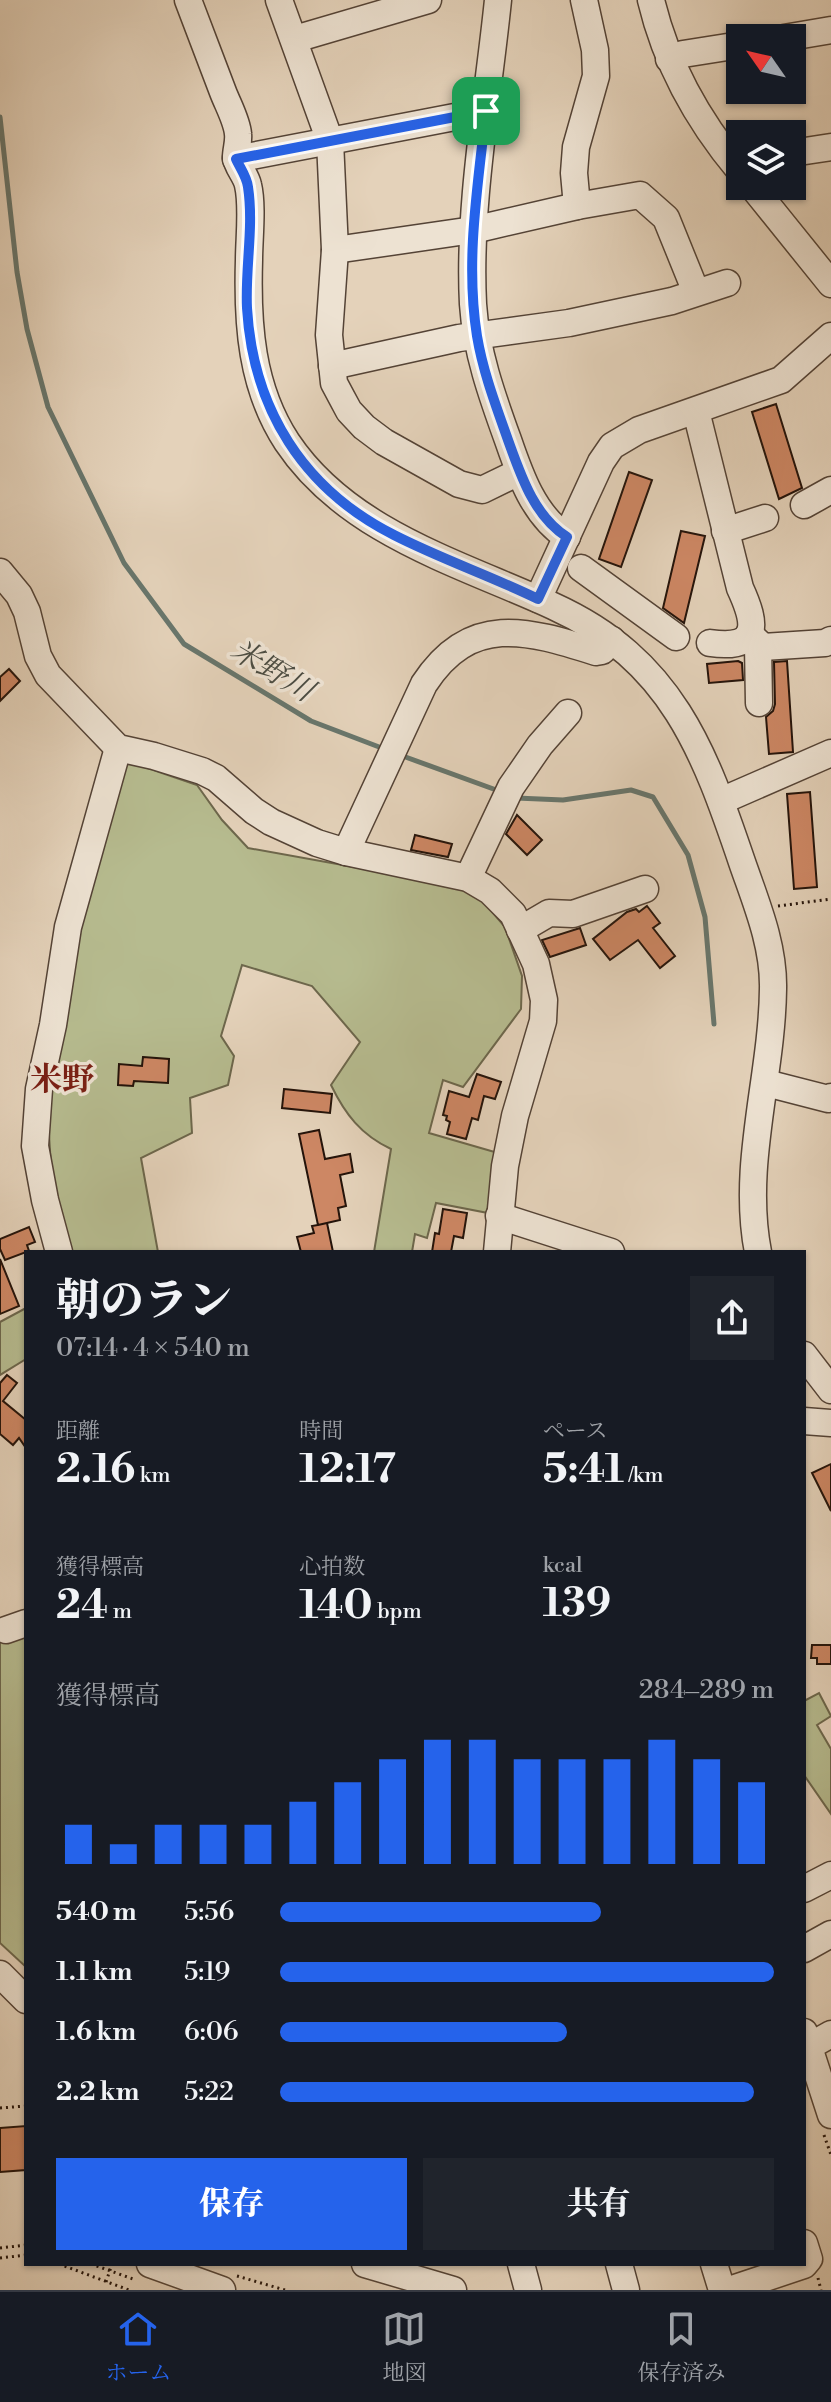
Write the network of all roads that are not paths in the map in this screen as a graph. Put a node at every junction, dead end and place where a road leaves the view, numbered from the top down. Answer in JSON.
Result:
{"nodes":[{"id":1,"x":188,"y":0,"type":"edge"},
{"id":2,"x":279,"y":0,"type":"edge"},
{"id":3,"x":428,"y":0,"type":"edge"},
{"id":4,"x":498,"y":0,"type":"edge"},
{"id":5,"x":584,"y":0,"type":"edge"},
{"id":6,"x":651,"y":0,"type":"edge"},
{"id":7,"x":831,"y":30,"type":"edge"},
{"id":8,"x":806,"y":34,"type":"edge"},
{"id":9,"x":295,"y":39,"type":"junction"},
{"id":10,"x":726,"y":47,"type":"edge"},
{"id":11,"x":669,"y":59,"type":"junction"},
{"id":12,"x":486,"y":111,"type":"junction"},
{"id":13,"x":330,"y":141,"type":"junction"},
{"id":14,"x":831,"y":147,"type":"edge"},
{"id":15,"x":726,"y":151,"type":"edge"},
{"id":16,"x":806,"y":151,"type":"edge"},
{"id":17,"x":236,"y":159,"type":"junction"},
{"id":18,"x":763,"y":200,"type":"edge"},
{"id":19,"x":577,"y":206,"type":"junction"},
{"id":20,"x":473,"y":230,"type":"junction"},
{"id":21,"x":335,"y":250,"type":"junction"},
{"id":22,"x":727,"y":283,"type":"dead end"},
{"id":23,"x":831,"y":284,"type":"edge"},
{"id":24,"x":696,"y":292,"type":"junction"},
{"id":25,"x":477,"y":336,"type":"junction"},
{"id":26,"x":831,"y":336,"type":"edge"},
{"id":27,"x":332,"y":366,"type":"junction"},
{"id":28,"x":696,"y":411,"type":"junction"},
{"id":29,"x":519,"y":472,"type":"junction"},
{"id":30,"x":831,"y":490,"type":"edge"},
{"id":31,"x":804,"y":505,"type":"dead end"},
{"id":32,"x":765,"y":518,"type":"dead end"},
{"id":33,"x":725,"y":531,"type":"junction"},
{"id":34,"x":567,"y":537,"type":"junction"},
{"id":35,"x":581,"y":568,"type":"dead end"},
{"id":36,"x":0,"y":572,"type":"edge"},
{"id":37,"x":538,"y":599,"type":"junction"},
{"id":38,"x":676,"y":637,"type":"dead end"},
{"id":39,"x":612,"y":640,"type":"junction"},
{"id":40,"x":753,"y":640,"type":"junction"},
{"id":41,"x":831,"y":640,"type":"edge"},
{"id":42,"x":710,"y":643,"type":"dead end"},
{"id":43,"x":759,"y":703,"type":"dead end"},
{"id":44,"x":568,"y":713,"type":"dead end"},
{"id":45,"x":118,"y":748,"type":"junction"},
{"id":46,"x":831,"y":753,"type":"edge"},
{"id":47,"x":721,"y":801,"type":"junction"},
{"id":48,"x":346,"y":852,"type":"junction"},
{"id":49,"x":468,"y":878,"type":"junction"},
{"id":50,"x":645,"y":889,"type":"dead end"},
{"id":51,"x":520,"y":930,"type":"junction"},
{"id":52,"x":766,"y":1083,"type":"junction"},
{"id":53,"x":831,"y":1097,"type":"edge"},
{"id":54,"x":499,"y":1216,"type":"junction"},
{"id":55,"x":58,"y":1250,"type":"edge"},
{"id":56,"x":497,"y":1250,"type":"edge"},
{"id":57,"x":605,"y":1250,"type":"edge"},
{"id":58,"x":758,"y":1250,"type":"edge"},
{"id":59,"x":806,"y":1358,"type":"edge"},
{"id":60,"x":831,"y":1390,"type":"edge"},
{"id":61,"x":806,"y":1421,"type":"edge"},
{"id":62,"x":831,"y":1423,"type":"edge"},
{"id":63,"x":831,"y":1875,"type":"edge"},
{"id":64,"x":806,"y":1888,"type":"edge"},
{"id":65,"x":831,"y":1934,"type":"edge"},
{"id":66,"x":806,"y":1948,"type":"edge"},
{"id":67,"x":0,"y":1974,"type":"edge"},
{"id":68,"x":24,"y":1998,"type":"edge"},
{"id":69,"x":814,"y":2038,"type":"edge"},
{"id":70,"x":831,"y":2115,"type":"edge"},
{"id":71,"x":373,"y":2266,"type":"edge"},
{"id":72,"x":522,"y":2266,"type":"edge"},
{"id":73,"x":620,"y":2266,"type":"edge"},
{"id":74,"x":715,"y":2266,"type":"edge"},
{"id":75,"x":801,"y":2266,"type":"edge"},
{"id":76,"x":148,"y":2274,"type":"edge"},
{"id":77,"x":225,"y":2281,"type":"edge"},
{"id":78,"x":435,"y":2282,"type":"edge"},
{"id":79,"x":528,"y":2290,"type":"edge"},
{"id":80,"x":626,"y":2290,"type":"edge"},
{"id":81,"x":722,"y":2290,"type":"edge"},
{"id":82,"x":729,"y":2290,"type":"edge"}],
"edges":[{"from":1,"to":17,"type":"street"},
{"from":2,"to":9,"type":"street"},
{"from":3,"to":9,"type":"street"},
{"from":4,"to":12,"type":"street"},
{"from":5,"to":19,"type":"street"},
{"from":6,"to":11,"type":"street"},
{"from":7,"to":8,"type":"street"},
{"from":9,"to":13,"type":"street"},
{"from":10,"to":11,"type":"street"},
{"from":11,"to":15,"type":"street"},
{"from":12,"to":13,"type":"street"},
{"from":12,"to":20,"type":"street"},
{"from":13,"to":17,"type":"street"},
{"from":13,"to":21,"type":"street"},
{"from":14,"to":16,"type":"street"},
{"from":17,"to":37,"type":"street"},
{"from":18,"to":23,"type":"street"},
{"from":19,"to":20,"type":"street"},
{"from":19,"to":24,"type":"street"},
{"from":20,"to":21,"type":"street"},
{"from":20,"to":25,"type":"street"},
{"from":21,"to":27,"type":"street"},
{"from":22,"to":24,"type":"street"},
{"from":24,"to":25,"type":"street"},
{"from":25,"to":27,"type":"street"},
{"from":25,"to":29,"type":"street"},
{"from":26,"to":28,"type":"street"},
{"from":27,"to":29,"type":"street"},
{"from":28,"to":33,"type":"street"},
{"from":28,"to":34,"type":"street"},
{"from":29,"to":34,"type":"street"},
{"from":30,"to":31,"type":"street"},
{"from":32,"to":33,"type":"street"},
{"from":33,"to":40,"type":"street"},
{"from":34,"to":37,"type":"street"},
{"from":35,"to":38,"type":"street"},
{"from":36,"to":45,"type":"street"},
{"from":37,"to":39,"type":"street"},
{"from":39,"to":47,"type":"street"},
{"from":39,"to":48,"type":"street"},
{"from":40,"to":41,"type":"street"},
{"from":40,"to":42,"type":"street"},
{"from":40,"to":43,"type":"street"},
{"from":44,"to":49,"type":"street"},
{"from":45,"to":48,"type":"street"},
{"from":45,"to":55,"type":"street"},
{"from":46,"to":47,"type":"street"},
{"from":47,"to":52,"type":"street"},
{"from":48,"to":49,"type":"street"},
{"from":49,"to":51,"type":"street"},
{"from":50,"to":51,"type":"street"},
{"from":51,"to":54,"type":"street"},
{"from":52,"to":53,"type":"street"},
{"from":52,"to":58,"type":"street"},
{"from":54,"to":56,"type":"street"},
{"from":54,"to":57,"type":"street"},
{"from":59,"to":60,"type":"street"},
{"from":61,"to":62,"type":"street"},
{"from":63,"to":64,"type":"street"},
{"from":65,"to":66,"type":"street"},
{"from":67,"to":68,"type":"street"},
{"from":69,"to":70,"type":"street"},
{"from":71,"to":78,"type":"street"},
{"from":72,"to":79,"type":"street"},
{"from":73,"to":80,"type":"street"},
{"from":74,"to":81,"type":"street"},
{"from":75,"to":82,"type":"street"},
{"from":76,"to":77,"type":"street"}]}
